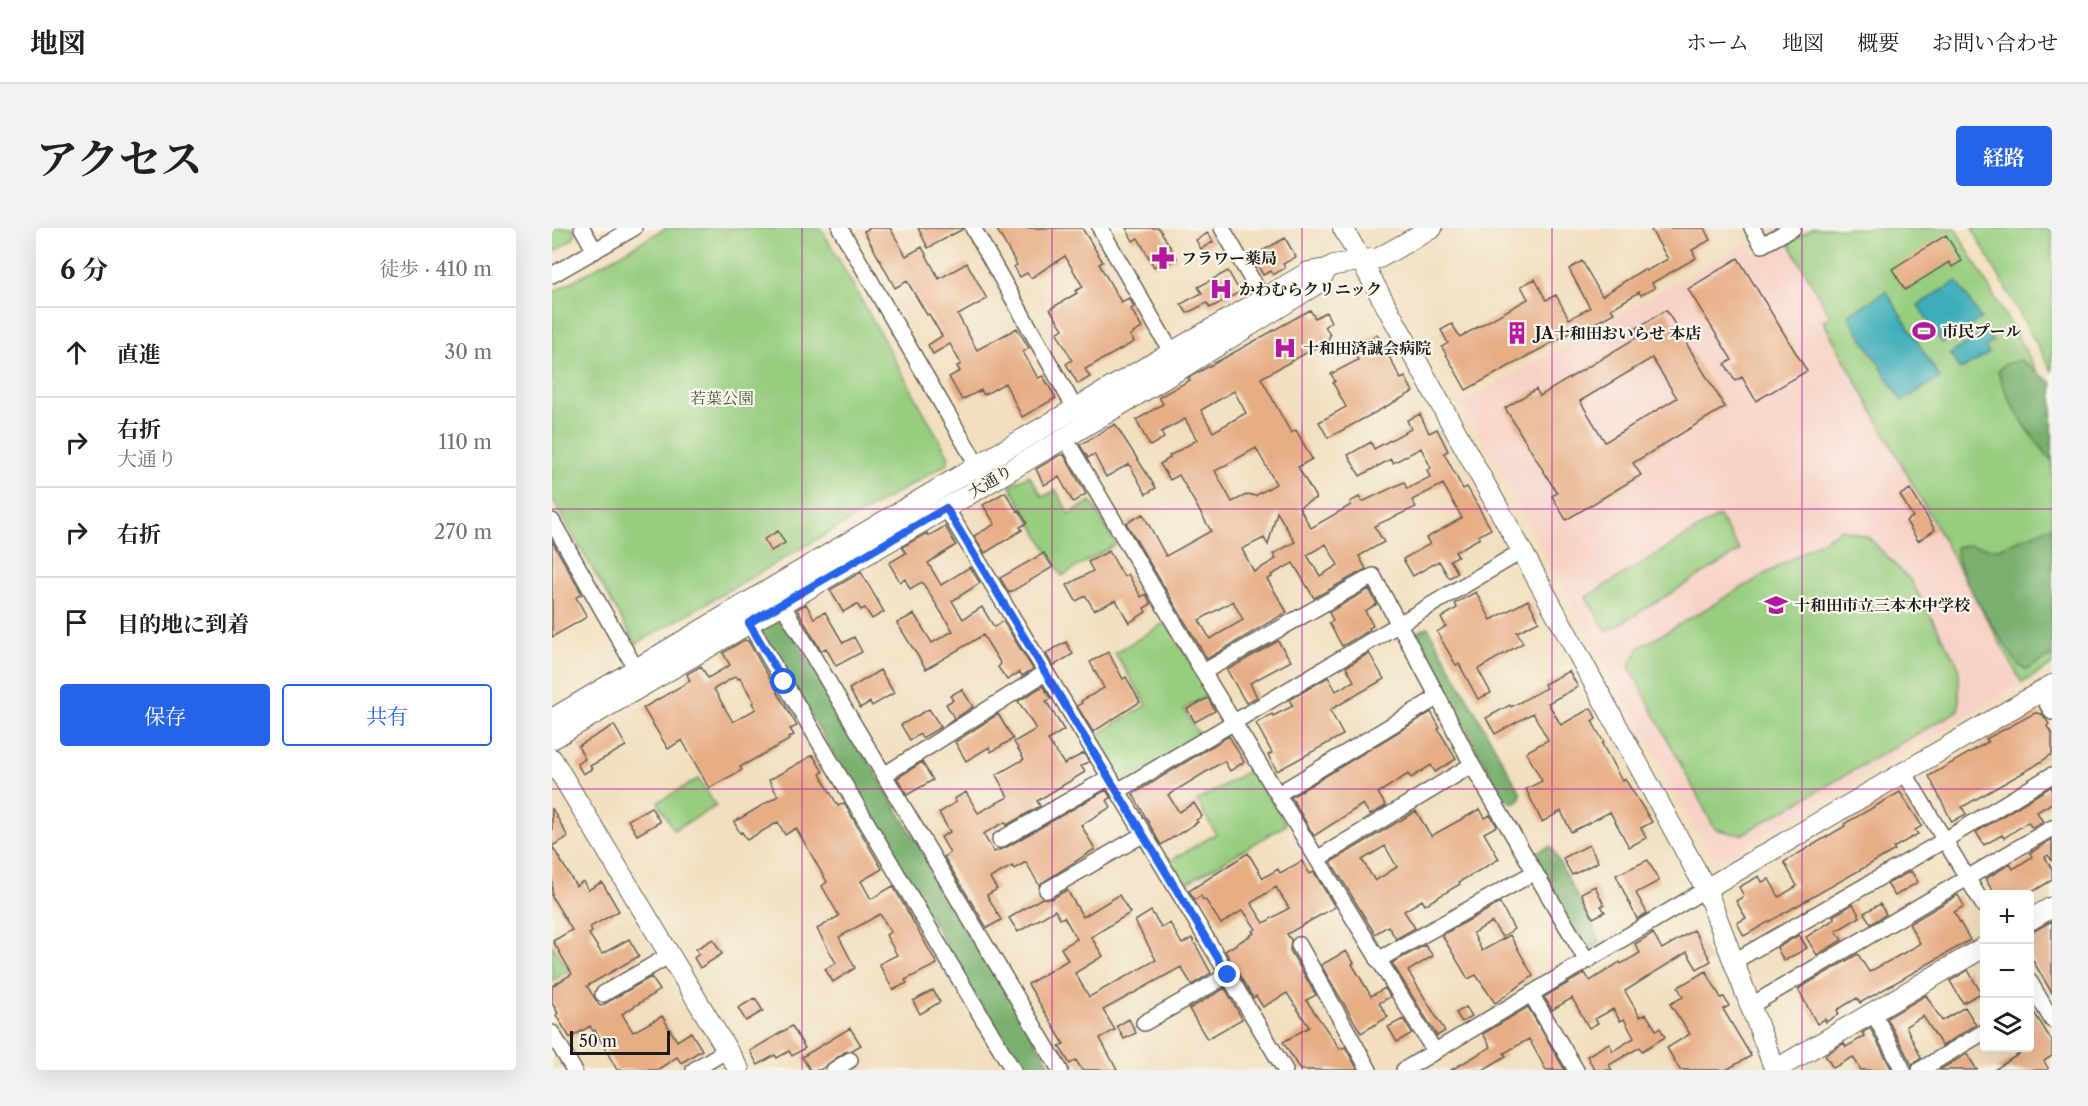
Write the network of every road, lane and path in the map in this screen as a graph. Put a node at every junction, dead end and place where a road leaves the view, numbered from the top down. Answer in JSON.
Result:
{"nodes":[{"id":1,"x":582,"y":228,"type":"edge"},
{"id":2,"x":634,"y":228,"type":"edge"},
{"id":3,"x":840,"y":228,"type":"edge"},
{"id":4,"x":973,"y":228,"type":"edge"},
{"id":5,"x":1100,"y":228,"type":"edge"},
{"id":6,"x":1222,"y":228,"type":"edge"},
{"id":7,"x":1342,"y":228,"type":"edge"},
{"id":8,"x":1432,"y":228,"type":"edge"},
{"id":9,"x":1752,"y":228,"type":"edge"},
{"id":10,"x":1793,"y":228,"type":"edge"},
{"id":11,"x":595,"y":251,"type":"junction"},
{"id":12,"x":1360,"y":261,"type":"junction"},
{"id":13,"x":1327,"y":269,"type":"junction"},
{"id":14,"x":552,"y":275,"type":"edge"},
{"id":15,"x":1263,"y":299,"type":"junction"},
{"id":16,"x":1172,"y":353,"type":"junction"},
{"id":17,"x":1076,"y":410,"type":"junction"},
{"id":18,"x":1065,"y":438,"type":"junction"},
{"id":19,"x":982,"y":474,"type":"junction"},
{"id":20,"x":946,"y":508,"type":"junction"},
{"id":21,"x":552,"y":520,"type":"edge"},
{"id":22,"x":1522,"y":550,"type":"junction"},
{"id":23,"x":782,"y":603,"type":"junction"},
{"id":24,"x":749,"y":623,"type":"junction"},
{"id":25,"x":1400,"y":624,"type":"junction"},
{"id":26,"x":636,"y":669,"type":"junction"},
{"id":27,"x":1203,"y":672,"type":"junction"},
{"id":28,"x":1045,"y":674,"type":"junction"},
{"id":29,"x":2046,"y":688,"type":"edge"},
{"id":30,"x":1438,"y":697,"type":"junction"},
{"id":31,"x":2052,"y":712,"type":"edge"},
{"id":32,"x":552,"y":719,"type":"edge"},
{"id":33,"x":1234,"y":721,"type":"junction"},
{"id":34,"x":552,"y":739,"type":"edge"},
{"id":35,"x":552,"y":759,"type":"edge"},
{"id":36,"x":1472,"y":765,"type":"junction"},
{"id":37,"x":1904,"y":772,"type":"junction"},
{"id":38,"x":884,"y":775,"type":"junction"},
{"id":39,"x":2052,"y":775,"type":"edge"},
{"id":40,"x":1110,"y":777,"type":"junction"},
{"id":41,"x":1118,"y":791,"type":"junction"},
{"id":42,"x":1278,"y":794,"type":"junction"},
{"id":43,"x":2052,"y":828,"type":"edge"},
{"id":44,"x":1144,"y":834,"type":"junction"},
{"id":45,"x":1000,"y":840,"type":"dead end"},
{"id":46,"x":1943,"y":841,"type":"junction"},
{"id":47,"x":1317,"y":859,"type":"junction"},
{"id":48,"x":1535,"y":872,"type":"junction"},
{"id":49,"x":1968,"y":879,"type":"junction"},
{"id":50,"x":1706,"y":889,"type":"junction"},
{"id":51,"x":1047,"y":890,"type":"dead end"},
{"id":52,"x":1980,"y":899,"type":"edge"},
{"id":53,"x":2052,"y":907,"type":"edge"},
{"id":54,"x":2034,"y":918,"type":"edge"},
{"id":55,"x":1299,"y":945,"type":"dead end"},
{"id":56,"x":1980,"y":949,"type":"edge"},
{"id":57,"x":670,"y":955,"type":"junction"},
{"id":58,"x":1378,"y":960,"type":"junction"},
{"id":59,"x":1587,"y":961,"type":"junction"},
{"id":60,"x":1733,"y":962,"type":"junction"},
{"id":61,"x":1228,"y":975,"type":"junction"},
{"id":62,"x":603,"y":994,"type":"dead end"},
{"id":63,"x":1531,"y":994,"type":"junction"},
{"id":64,"x":2035,"y":1003,"type":"edge"},
{"id":65,"x":1750,"y":1006,"type":"junction"},
{"id":66,"x":1873,"y":1012,"type":"junction"},
{"id":67,"x":2051,"y":1017,"type":"edge"},
{"id":68,"x":1144,"y":1023,"type":"dead end"},
{"id":69,"x":552,"y":1033,"type":"edge"},
{"id":70,"x":1980,"y":1034,"type":"edge"},
{"id":71,"x":727,"y":1050,"type":"junction"},
{"id":72,"x":1435,"y":1052,"type":"junction"},
{"id":73,"x":850,"y":1060,"type":"dead end"},
{"id":74,"x":574,"y":1070,"type":"edge"},
{"id":75,"x":694,"y":1070,"type":"edge"},
{"id":76,"x":739,"y":1070,"type":"edge"},
{"id":77,"x":834,"y":1070,"type":"edge"},
{"id":78,"x":1013,"y":1070,"type":"edge"},
{"id":79,"x":1060,"y":1070,"type":"edge"},
{"id":80,"x":1285,"y":1070,"type":"edge"},
{"id":81,"x":1369,"y":1070,"type":"edge"},
{"id":82,"x":1404,"y":1070,"type":"edge"},
{"id":83,"x":1576,"y":1070,"type":"edge"},
{"id":84,"x":1775,"y":1070,"type":"edge"},
{"id":85,"x":1903,"y":1070,"type":"edge"},
{"id":86,"x":1920,"y":1070,"type":"edge"}],
"edges":[{"from":1,"to":11,"type":"street"},
{"from":2,"to":11,"type":"street"},
{"from":3,"to":19,"type":"street"},
{"from":4,"to":17,"type":"street"},
{"from":5,"to":16,"type":"street"},
{"from":6,"to":15,"type":"street"},
{"from":7,"to":12,"type":"street"},
{"from":8,"to":12,"type":"street","name":"大通り"},
{"from":9,"to":10,"type":"street"},
{"from":11,"to":14,"type":"street"},
{"from":12,"to":13,"type":"street","name":"大通り"},
{"from":12,"to":22,"type":"street"},
{"from":13,"to":15,"type":"street","name":"大通り"},
{"from":13,"to":18,"type":"street","name":"大通り"},
{"from":15,"to":16,"type":"street","name":"大通り"},
{"from":16,"to":17,"type":"street","name":"大通り"},
{"from":17,"to":19,"type":"street","name":"大通り"},
{"from":18,"to":19,"type":"street","name":"大通り"},
{"from":18,"to":27,"type":"street"},
{"from":19,"to":20,"type":"street","name":"大通り"},
{"from":19,"to":26,"type":"street","name":"大通り"},
{"from":20,"to":23,"type":"street","name":"大通り"},
{"from":20,"to":28,"type":"street"},
{"from":21,"to":26,"type":"street"},
{"from":22,"to":25,"type":"street"},
{"from":22,"to":50,"type":"street"},
{"from":23,"to":24,"type":"street","name":"大通り"},
{"from":23,"to":38,"type":"street"},
{"from":24,"to":34,"type":"street","name":"大通り"},
{"from":24,"to":78,"type":"street"},
{"from":25,"to":27,"type":"street"},
{"from":25,"to":30,"type":"street"},
{"from":25,"to":33,"type":"street"},
{"from":26,"to":32,"type":"street","name":"大通り"},
{"from":27,"to":33,"type":"street"},
{"from":28,"to":38,"type":"street"},
{"from":28,"to":40,"type":"street"},
{"from":29,"to":31,"type":"street"},
{"from":29,"to":37,"type":"street"},
{"from":30,"to":36,"type":"street"},
{"from":30,"to":42,"type":"street"},
{"from":33,"to":41,"type":"street"},
{"from":33,"to":42,"type":"street"},
{"from":35,"to":57,"type":"street"},
{"from":36,"to":47,"type":"street"},
{"from":36,"to":48,"type":"street"},
{"from":37,"to":46,"type":"street"},
{"from":37,"to":50,"type":"street"},
{"from":38,"to":79,"type":"street"},
{"from":39,"to":46,"type":"street"},
{"from":40,"to":41,"type":"street"},
{"from":40,"to":45,"type":"street"},
{"from":41,"to":44,"type":"street"},
{"from":42,"to":47,"type":"street"},
{"from":43,"to":49,"type":"street"},
{"from":44,"to":51,"type":"street"},
{"from":44,"to":61,"type":"street"},
{"from":46,"to":49,"type":"street"},
{"from":46,"to":60,"type":"street"},
{"from":47,"to":58,"type":"street"},
{"from":48,"to":58,"type":"street"},
{"from":48,"to":59,"type":"street"},
{"from":49,"to":52,"type":"street"},
{"from":49,"to":65,"type":"street"},
{"from":50,"to":59,"type":"street"},
{"from":50,"to":60,"type":"street"},
{"from":53,"to":54,"type":"street"},
{"from":55,"to":81,"type":"street"},
{"from":56,"to":66,"type":"street"},
{"from":57,"to":62,"type":"street"},
{"from":57,"to":71,"type":"street"},
{"from":58,"to":72,"type":"street"},
{"from":59,"to":63,"type":"street"},
{"from":60,"to":65,"type":"street"},
{"from":61,"to":68,"type":"street"},
{"from":61,"to":80,"type":"street"},
{"from":63,"to":72,"type":"street"},
{"from":63,"to":83,"type":"street"},
{"from":64,"to":67,"type":"street"},
{"from":65,"to":84,"type":"street"},
{"from":66,"to":84,"type":"street"},
{"from":66,"to":85,"type":"street"},
{"from":69,"to":74,"type":"street"},
{"from":70,"to":86,"type":"street"},
{"from":71,"to":75,"type":"street"},
{"from":71,"to":76,"type":"street"},
{"from":72,"to":82,"type":"street"},
{"from":73,"to":77,"type":"street"}]}
